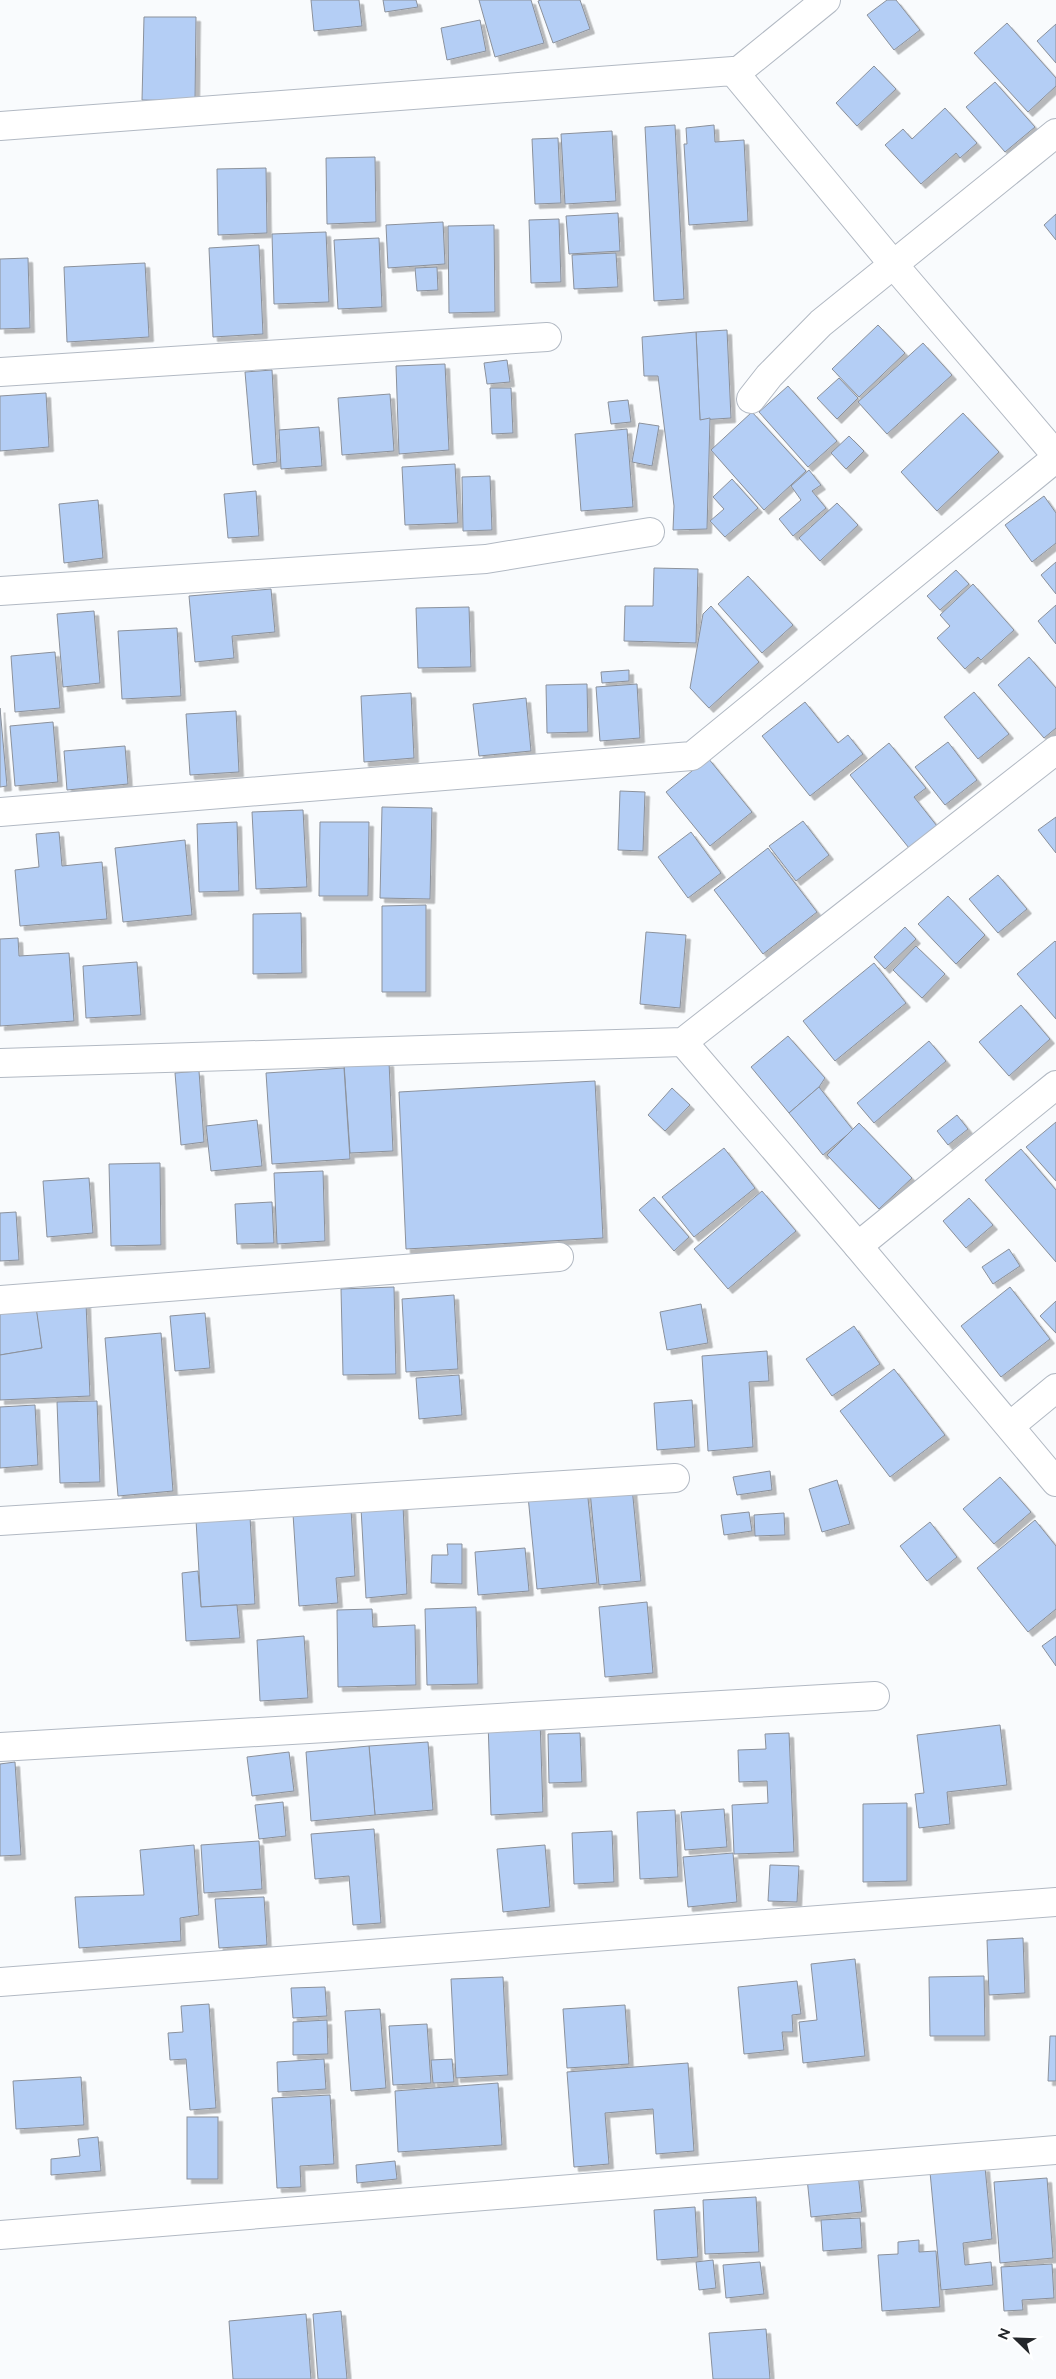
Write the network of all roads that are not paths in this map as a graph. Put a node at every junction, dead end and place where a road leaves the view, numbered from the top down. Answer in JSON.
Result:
{"nodes":[{"id":1,"x":826,"y":0,"type":"edge"},
{"id":2,"x":736,"y":72,"type":"junction"},
{"id":3,"x":0,"y":126,"type":"edge"},
{"id":4,"x":1056,"y":132,"type":"edge"},
{"id":5,"x":893,"y":264,"type":"junction"},
{"id":6,"x":547,"y":337,"type":"dead end"},
{"id":7,"x":0,"y":372,"type":"edge"},
{"id":8,"x":752,"y":399,"type":"dead end"},
{"id":9,"x":1056,"y":456,"type":"edge"},
{"id":10,"x":650,"y":532,"type":"dead end"},
{"id":11,"x":0,"y":591,"type":"edge"},
{"id":12,"x":1056,"y":750,"type":"edge"},
{"id":13,"x":0,"y":812,"type":"edge"},
{"id":14,"x":683,"y":1042,"type":"junction"},
{"id":15,"x":0,"y":1063,"type":"edge"},
{"id":16,"x":1056,"y":1085,"type":"edge"},
{"id":17,"x":858,"y":1246,"type":"junction"},
{"id":18,"x":560,"y":1257,"type":"dead end"},
{"id":19,"x":0,"y":1300,"type":"edge"},
{"id":20,"x":1056,"y":1388,"type":"edge"},
{"id":21,"x":1010,"y":1426,"type":"junction"},
{"id":22,"x":675,"y":1478,"type":"dead end"},
{"id":23,"x":1056,"y":1482,"type":"edge"},
{"id":24,"x":0,"y":1520,"type":"edge"},
{"id":25,"x":875,"y":1696,"type":"dead end"},
{"id":26,"x":0,"y":1747,"type":"edge"},
{"id":27,"x":1056,"y":1902,"type":"edge"},
{"id":28,"x":0,"y":1982,"type":"edge"},
{"id":29,"x":1056,"y":2150,"type":"edge"},
{"id":30,"x":0,"y":2235,"type":"edge"}],
"edges":[{"from":1,"to":2,"type":"street"},
{"from":2,"to":3,"type":"street"},
{"from":2,"to":5,"type":"street"},
{"from":4,"to":5,"type":"street"},
{"from":5,"to":8,"type":"street"},
{"from":5,"to":9,"type":"street"},
{"from":6,"to":7,"type":"street"},
{"from":9,"to":13,"type":"street"},
{"from":10,"to":11,"type":"street"},
{"from":12,"to":14,"type":"street"},
{"from":14,"to":15,"type":"street"},
{"from":14,"to":17,"type":"street"},
{"from":16,"to":17,"type":"street"},
{"from":17,"to":21,"type":"street"},
{"from":18,"to":19,"type":"street"},
{"from":20,"to":21,"type":"street"},
{"from":21,"to":23,"type":"street"},
{"from":22,"to":24,"type":"street"},
{"from":25,"to":26,"type":"street"},
{"from":27,"to":28,"type":"street"},
{"from":29,"to":30,"type":"street"}]}
